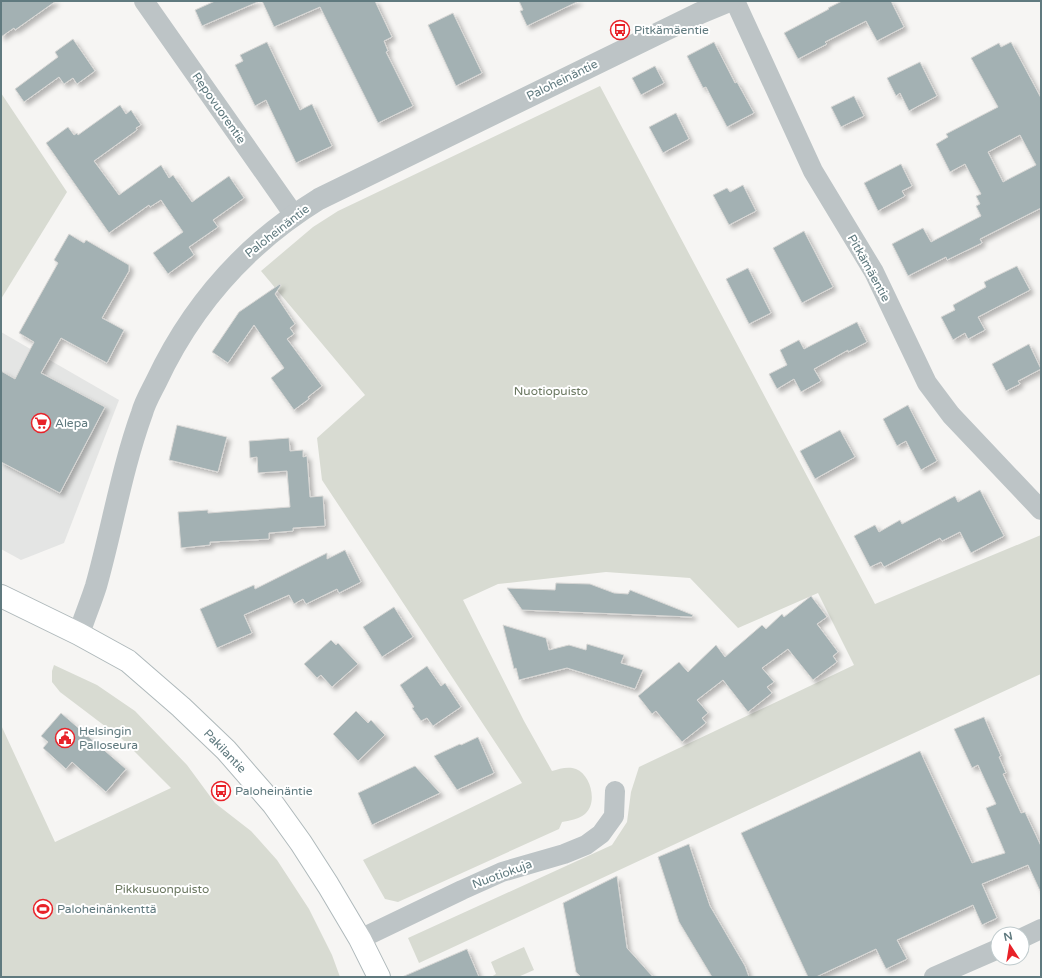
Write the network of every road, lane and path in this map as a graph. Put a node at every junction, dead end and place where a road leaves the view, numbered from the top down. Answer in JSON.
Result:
{"nodes":[{"id":1,"x":144,"y":1,"type":"edge"},
{"id":2,"x":729,"y":1,"type":"edge"},
{"id":3,"x":735,"y":1,"type":"edge"},
{"id":4,"x":294,"y":215,"type":"junction"},
{"id":5,"x":1041,"y":510,"type":"edge"},
{"id":6,"x":1,"y":596,"type":"edge"},
{"id":7,"x":79,"y":634,"type":"junction"},
{"id":8,"x":615,"y":790,"type":"dead end"},
{"id":9,"x":1041,"y":929,"type":"edge"},
{"id":10,"x":1030,"y":934,"type":"edge"},
{"id":11,"x":360,"y":939,"type":"junction"},
{"id":12,"x":990,"y":952,"type":"edge"},
{"id":13,"x":380,"y":977,"type":"edge"},
{"id":14,"x":934,"y":977,"type":"edge"}],
"edges":[{"from":1,"to":4,"type":"street","name":"Repovuorentie"},
{"from":2,"to":4,"type":"street","name":"Paloheinäntie"},
{"from":3,"to":5,"type":"street","name":"Pitkämäentie"},
{"from":4,"to":7,"type":"street","name":"Paloheinäntie"},
{"from":6,"to":7,"type":"main road","name":"Pakilantie"},
{"from":7,"to":11,"type":"main road","name":"Pakilantie"},
{"from":8,"to":11,"type":"street","name":"Nuotiokuja"},
{"from":9,"to":10,"type":"street"},
{"from":11,"to":13,"type":"main road","name":"Pakilantie"},
{"from":12,"to":14,"type":"street"}]}
